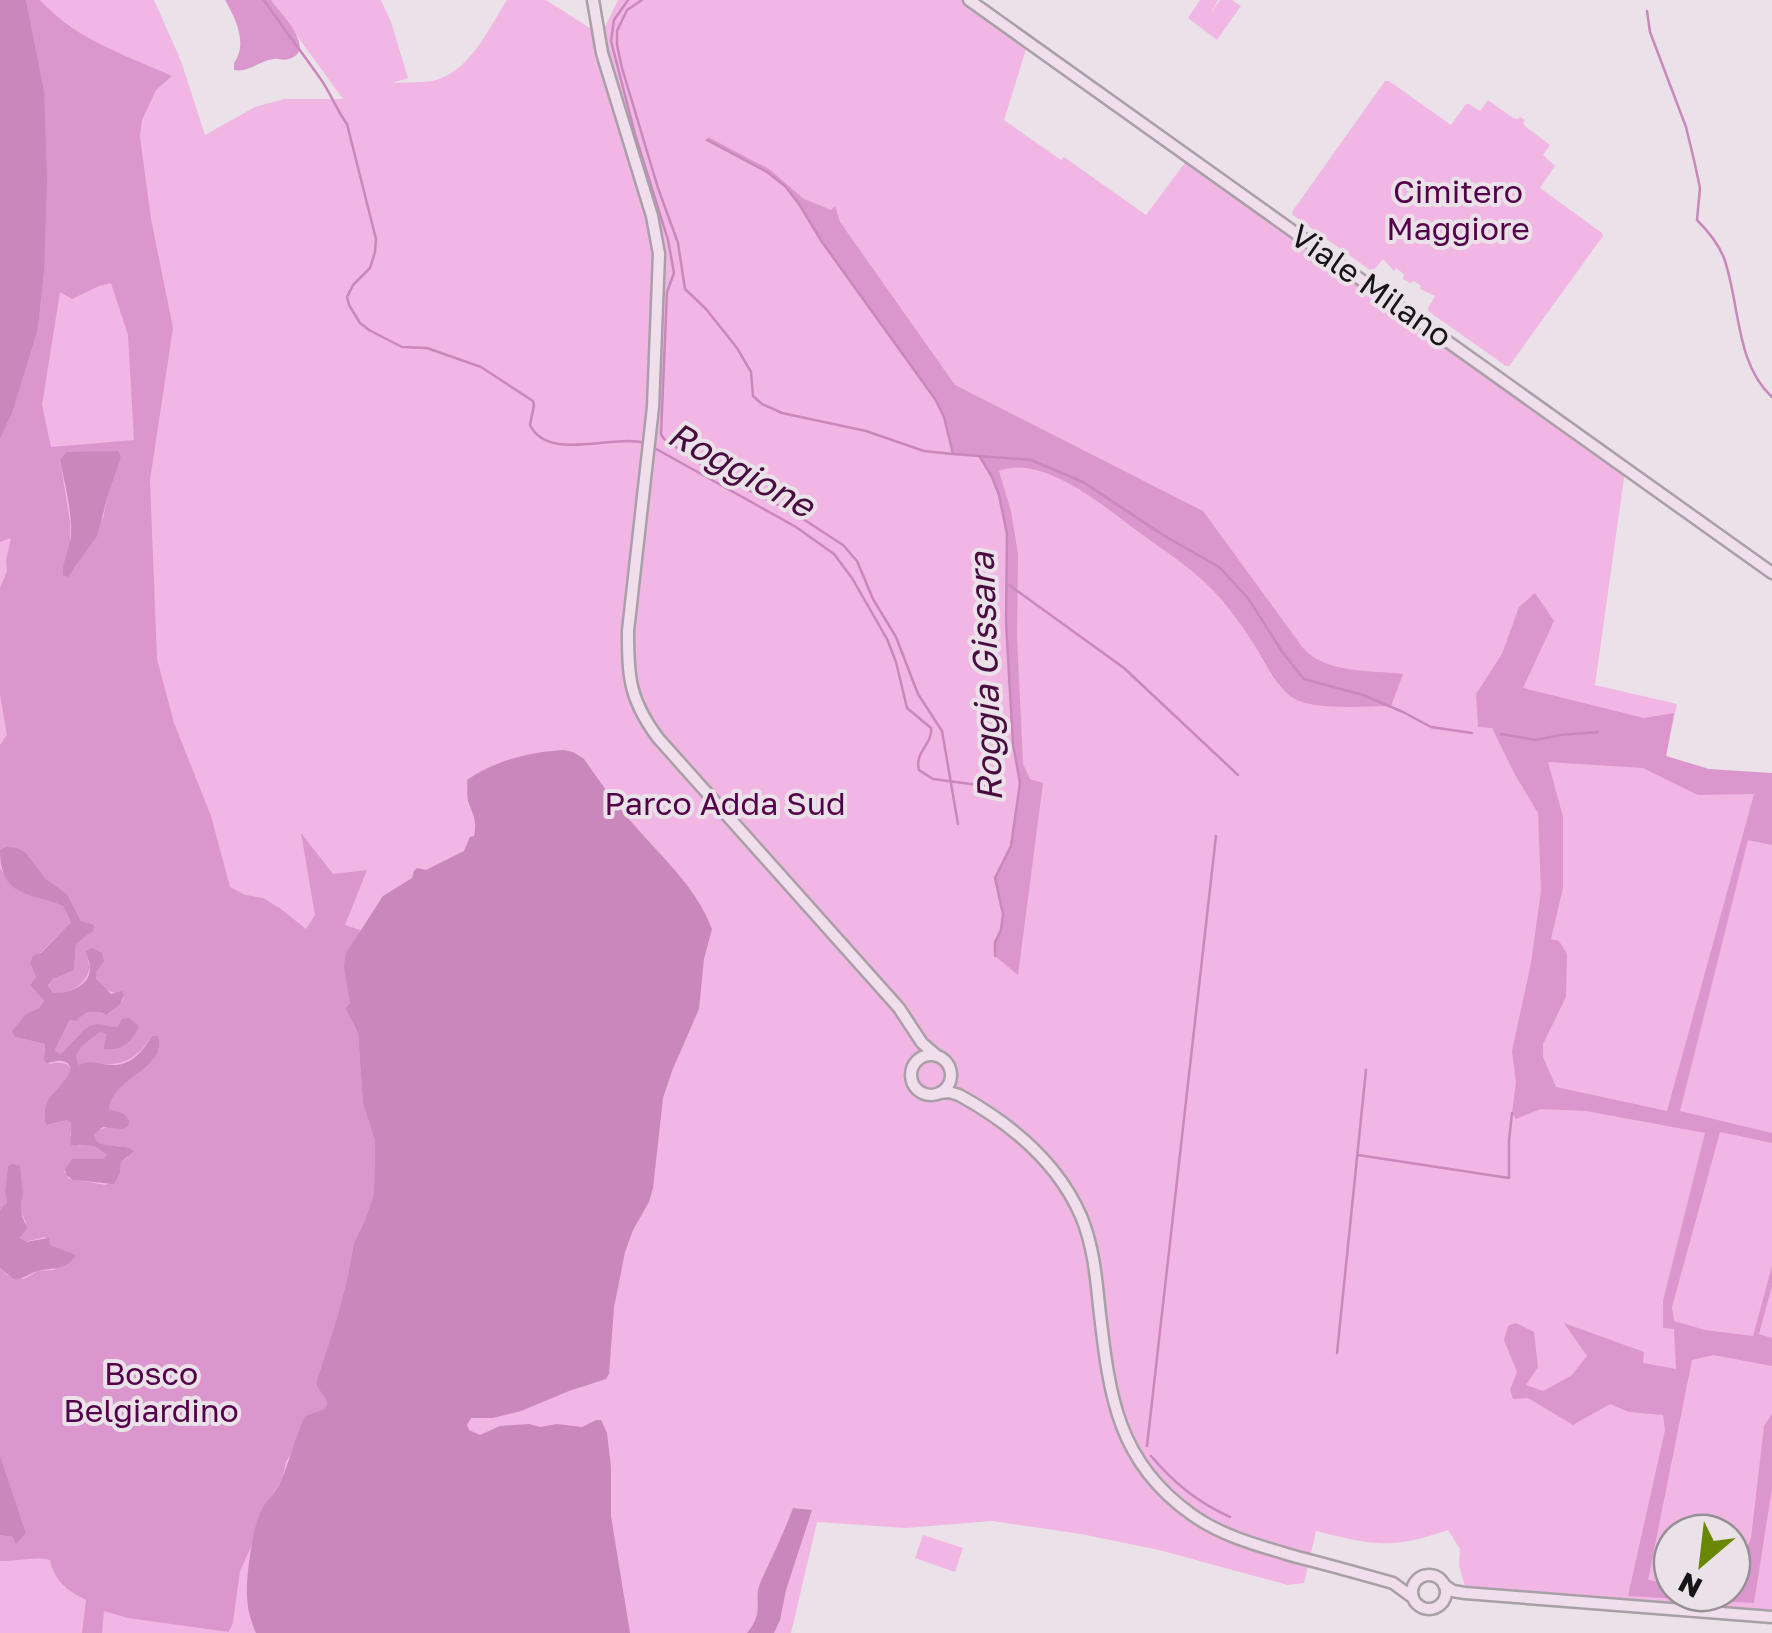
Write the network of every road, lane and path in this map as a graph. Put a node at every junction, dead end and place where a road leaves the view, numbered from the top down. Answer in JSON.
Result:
{"nodes":[{"id":1,"x":593,"y":0,"type":"edge"},
{"id":2,"x":969,"y":0,"type":"edge"},
{"id":3,"x":1772,"y":573,"type":"edge"},
{"id":4,"x":917,"y":1035,"type":"junction"},
{"id":5,"x":937,"y":1056,"type":"junction"},
{"id":6,"x":917,"y":1062,"type":"junction"},
{"id":7,"x":951,"y":1073,"type":"junction"},
{"id":8,"x":939,"y":1093,"type":"junction"},
{"id":9,"x":974,"y":1103,"type":"junction"},
{"id":10,"x":1417,"y":1580,"type":"junction"},
{"id":11,"x":1393,"y":1583,"type":"junction"},
{"id":12,"x":1444,"y":1585,"type":"junction"},
{"id":13,"x":1465,"y":1593,"type":"junction"},
{"id":14,"x":1412,"y":1597,"type":"junction"},
{"id":15,"x":1444,"y":1599,"type":"junction"},
{"id":16,"x":1772,"y":1616,"type":"edge"}],
"edges":[{"from":1,"to":4,"type":"street"},
{"from":2,"to":3,"type":"street","name":"Viale Milano"},
{"from":4,"to":5,"type":"street"},
{"from":4,"to":6,"type":"street"},
{"from":5,"to":6,"type":"street"},
{"from":5,"to":7,"type":"street"},
{"from":6,"to":8,"type":"street"},
{"from":7,"to":8,"type":"street"},
{"from":7,"to":9,"type":"street"},
{"from":8,"to":9,"type":"street"},
{"from":9,"to":11,"type":"street"},
{"from":10,"to":11,"type":"street"},
{"from":10,"to":12,"type":"street"},
{"from":10,"to":14,"type":"street"},
{"from":11,"to":14,"type":"street"},
{"from":12,"to":13,"type":"street"},
{"from":12,"to":15,"type":"street"},
{"from":13,"to":15,"type":"street"},
{"from":13,"to":16,"type":"street"},
{"from":14,"to":15,"type":"street"}]}
